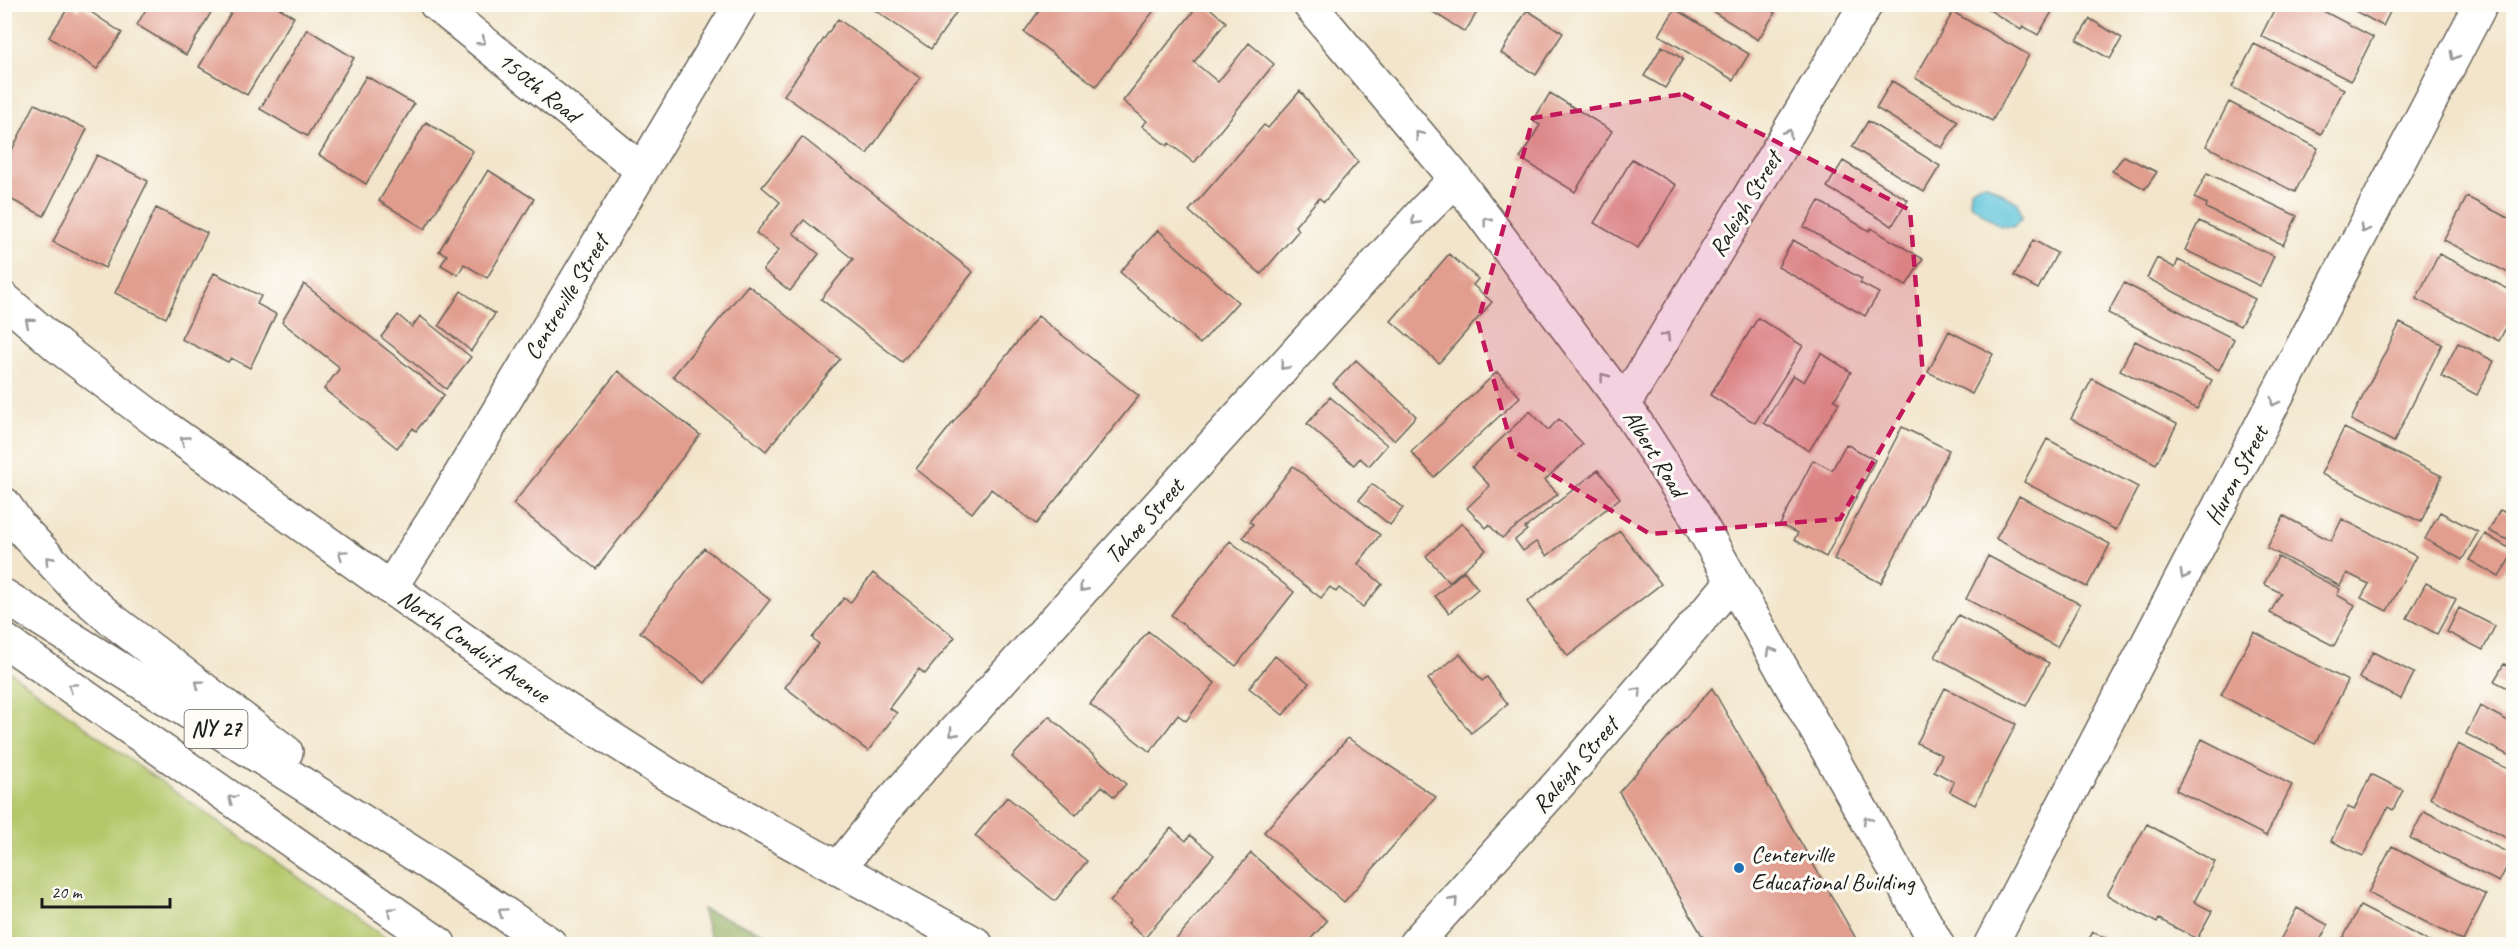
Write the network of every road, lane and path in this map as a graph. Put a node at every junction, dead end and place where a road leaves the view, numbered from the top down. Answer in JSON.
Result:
{"nodes":[{"id":1,"x":436,"y":4,"type":"edge"},
{"id":2,"x":741,"y":4,"type":"edge"},
{"id":3,"x":1309,"y":4,"type":"edge"},
{"id":4,"x":1866,"y":4,"type":"edge"},
{"id":5,"x":2481,"y":4,"type":"edge"},
{"id":6,"x":642,"y":170,"type":"junction"},
{"id":7,"x":1456,"y":180,"type":"junction"},
{"id":8,"x":4,"y":299,"type":"edge"},
{"id":9,"x":1624,"y":404,"type":"junction"},
{"id":10,"x":4,"y":504,"type":"edge"},
{"id":11,"x":1732,"y":582,"type":"junction"},
{"id":12,"x":390,"y":588,"type":"junction"},
{"id":13,"x":4,"y":596,"type":"edge"},
{"id":14,"x":4,"y":640,"type":"edge"},
{"id":15,"x":427,"y":862,"type":"junction"},
{"id":16,"x":838,"y":869,"type":"junction"},
{"id":17,"x":439,"y":945,"type":"edge"},
{"id":18,"x":550,"y":945,"type":"edge"},
{"id":19,"x":976,"y":945,"type":"edge"},
{"id":20,"x":1415,"y":945,"type":"edge"},
{"id":21,"x":1937,"y":945,"type":"edge"},
{"id":22,"x":1991,"y":945,"type":"edge"}],
"edges":[{"from":1,"to":6,"type":"main road","name":"150th Road","one_way":true},
{"from":2,"to":6,"type":"main road","name":"Centreville Street"},
{"from":7,"to":3,"type":"main road","name":"Albert Road","one_way":true},
{"from":9,"to":4,"type":"main road","name":"Raleigh Street","one_way":true},
{"from":5,"to":22,"type":"main road","name":"Huron Street","one_way":true},
{"from":6,"to":12,"type":"main road","name":"Centreville Street"},
{"from":9,"to":7,"type":"main road","name":"Albert Road","one_way":true},
{"from":7,"to":16,"type":"main road","name":"Tahoe Street","one_way":true},
{"from":12,"to":8,"type":"main road","name":"North Conduit Avenue","one_way":true},
{"from":9,"to":11,"type":"main road","name":"Albert Road"},
{"from":15,"to":10,"type":"main road","one_way":true},
{"from":20,"to":11,"type":"main road","name":"Raleigh Street","one_way":true},
{"from":21,"to":11,"type":"main road","name":"Albert Road","one_way":true},
{"from":12,"to":16,"type":"main road","name":"North Conduit Avenue"},
{"from":13,"to":15,"type":"main road","number":"NY 27"},
{"from":17,"to":14,"type":"main road","one_way":true},
{"from":18,"to":15,"type":"main road","number":"NY 27","one_way":true},
{"from":16,"to":19,"type":"main road","name":"North Conduit Avenue"}]}
